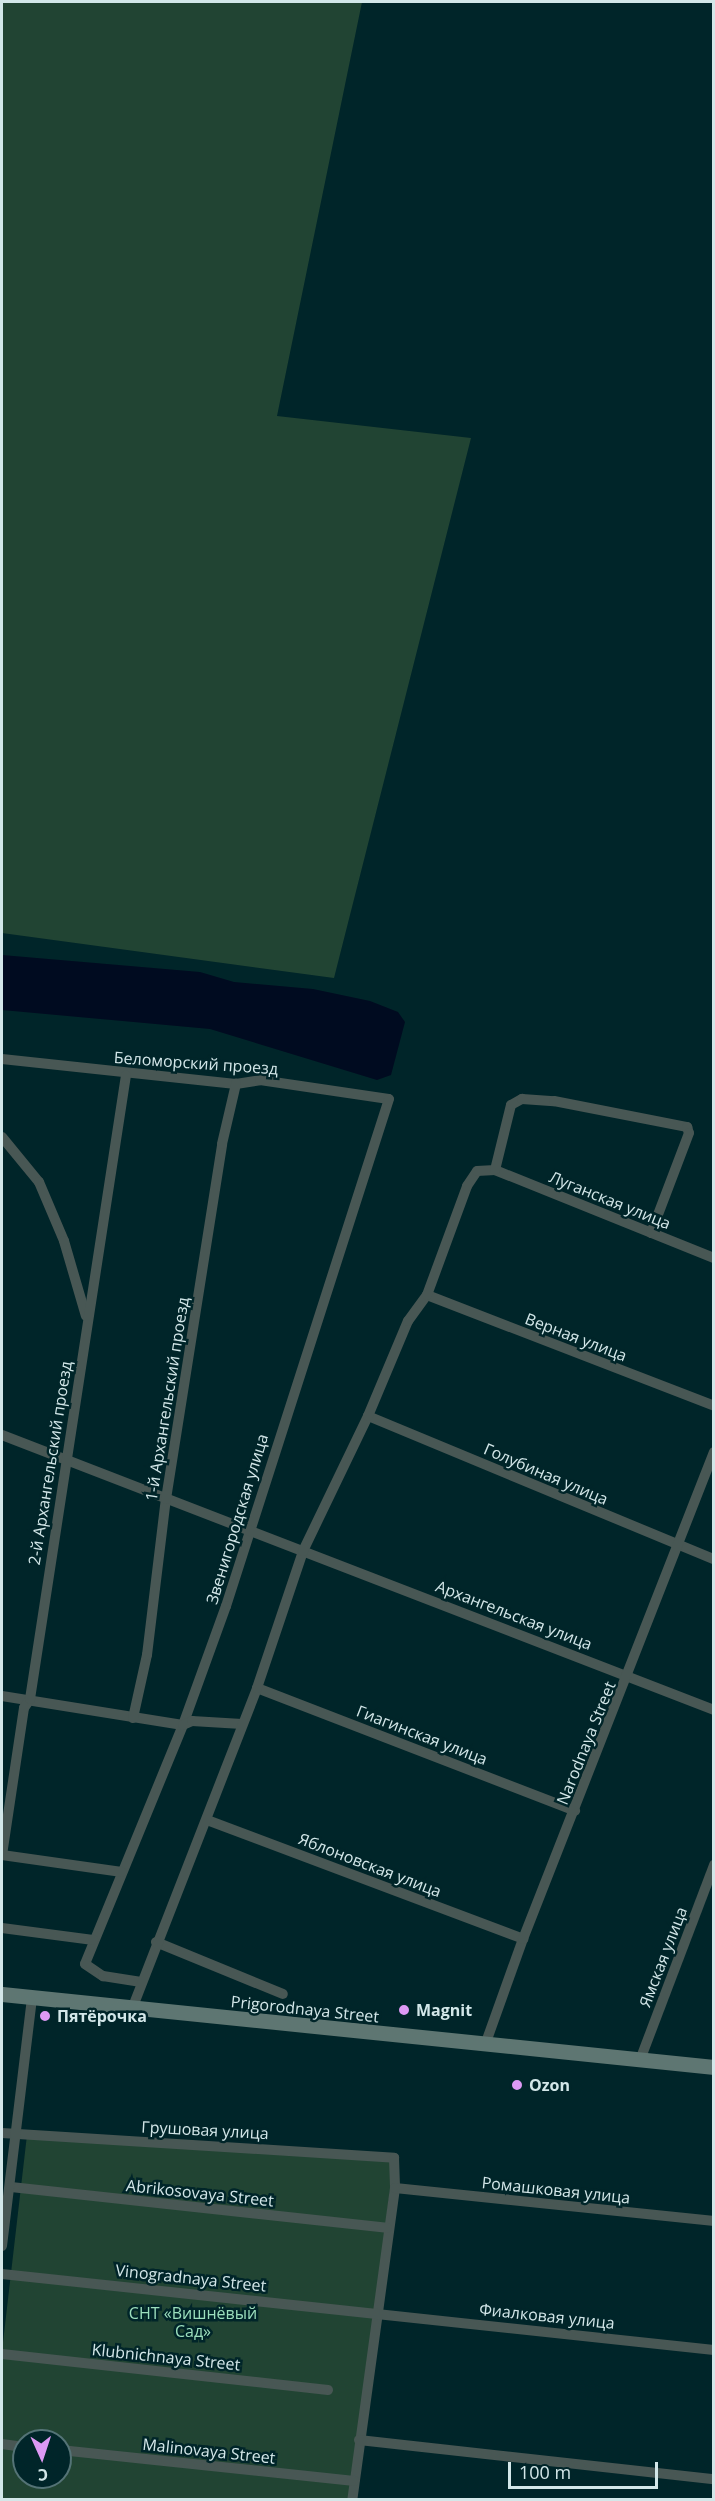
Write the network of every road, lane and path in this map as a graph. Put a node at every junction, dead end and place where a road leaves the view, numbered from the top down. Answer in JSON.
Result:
{"nodes":[{"id":1,"x":2,"y":1059,"type":"edge"},
{"id":2,"x":126,"y":1075,"type":"junction"},
{"id":3,"x":236,"y":1084,"type":"junction"},
{"id":4,"x":389,"y":1099,"type":"joint"},
{"id":5,"x":2,"y":1137,"type":"edge"},
{"id":6,"x":495,"y":1170,"type":"junction"},
{"id":7,"x":651,"y":1233,"type":"junction"},
{"id":8,"x":714,"y":1258,"type":"edge"},
{"id":9,"x":427,"y":1295,"type":"junction"},
{"id":10,"x":87,"y":1320,"type":"junction"},
{"id":11,"x":714,"y":1406,"type":"edge"},
{"id":12,"x":368,"y":1416,"type":"junction"},
{"id":13,"x":2,"y":1435,"type":"edge"},
{"id":14,"x":714,"y":1452,"type":"edge"},
{"id":15,"x":64,"y":1460,"type":"junction"},
{"id":16,"x":166,"y":1499,"type":"junction"},
{"id":17,"x":248,"y":1529,"type":"junction"},
{"id":18,"x":676,"y":1545,"type":"junction"},
{"id":19,"x":303,"y":1551,"type":"junction"},
{"id":20,"x":714,"y":1559,"type":"edge"},
{"id":21,"x":629,"y":1675,"type":"junction"},
{"id":22,"x":257,"y":1688,"type":"junction"},
{"id":23,"x":2,"y":1696,"type":"edge"},
{"id":24,"x":30,"y":1699,"type":"junction"},
{"id":25,"x":714,"y":1710,"type":"edge"},
{"id":26,"x":133,"y":1718,"type":"junction"},
{"id":27,"x":242,"y":1724,"type":"junction"},
{"id":28,"x":183,"y":1725,"type":"junction"},
{"id":29,"x":575,"y":1811,"type":"junction"},
{"id":30,"x":207,"y":1820,"type":"junction"},
{"id":31,"x":2,"y":1855,"type":"edge"},
{"id":32,"x":714,"y":1864,"type":"edge"},
{"id":33,"x":122,"y":1872,"type":"junction"},
{"id":34,"x":2,"y":1928,"type":"edge"},
{"id":35,"x":93,"y":1940,"type":"junction"},
{"id":36,"x":523,"y":1940,"type":"junction"},
{"id":37,"x":156,"y":1942,"type":"junction"},
{"id":38,"x":140,"y":1982,"type":"junction"},
{"id":39,"x":2,"y":1994,"type":"edge"},
{"id":40,"x":283,"y":1994,"type":"dead end"},
{"id":41,"x":32,"y":1998,"type":"junction"},
{"id":42,"x":132,"y":2009,"type":"junction"},
{"id":43,"x":485,"y":2045,"type":"junction"},
{"id":44,"x":640,"y":2060,"type":"junction"},
{"id":45,"x":714,"y":2067,"type":"edge"},
{"id":46,"x":2,"y":2133,"type":"edge"},
{"id":47,"x":17,"y":2134,"type":"junction"},
{"id":48,"x":11,"y":2187,"type":"junction"},
{"id":49,"x":395,"y":2188,"type":"junction"},
{"id":50,"x":714,"y":2221,"type":"edge"},
{"id":51,"x":387,"y":2228,"type":"junction"},
{"id":52,"x":2,"y":2246,"type":"edge"},
{"id":53,"x":2,"y":2274,"type":"edge"},
{"id":54,"x":376,"y":2312,"type":"junction"},
{"id":55,"x":714,"y":2350,"type":"edge"},
{"id":56,"x":2,"y":2354,"type":"edge"},
{"id":57,"x":328,"y":2390,"type":"dead end"},
{"id":58,"x":359,"y":2440,"type":"junction"},
{"id":59,"x":72,"y":2451,"type":"edge"},
{"id":60,"x":714,"y":2479,"type":"edge"},
{"id":61,"x":354,"y":2481,"type":"junction"},
{"id":62,"x":352,"y":2499,"type":"edge"}],
"edges":[{"from":1,"to":2,"type":"street","name":"Беломорский проезд"},
{"from":2,"to":3,"type":"street","name":"Беломорский проезд"},
{"from":2,"to":10,"type":"street","name":"2-й Архангельский проезд"},
{"from":3,"to":4,"type":"street","name":"Беломорский проезд"},
{"from":3,"to":16,"type":"street","name":"1-й Архангельский проезд"},
{"from":4,"to":17,"type":"street","name":"Звенигородская улица"},
{"from":5,"to":10,"type":"street"},
{"from":6,"to":7,"type":"street","name":"Луганская улица"},
{"from":6,"to":7,"type":"street"},
{"from":6,"to":9,"type":"street"},
{"from":7,"to":8,"type":"street","name":"Луганская улица"},
{"from":9,"to":11,"type":"street","name":"Верная улица"},
{"from":9,"to":12,"type":"street"},
{"from":10,"to":15,"type":"street","name":"2-й Архангельский проезд"},
{"from":12,"to":18,"type":"street","name":"Голубиная улица"},
{"from":12,"to":19,"type":"street"},
{"from":13,"to":15,"type":"street"},
{"from":14,"to":18,"type":"street","name":"Narodnaya Street"},
{"from":15,"to":16,"type":"street"},
{"from":15,"to":24,"type":"street","name":"2-й Архангельский проезд"},
{"from":16,"to":17,"type":"street"},
{"from":16,"to":26,"type":"street","name":"1-й Архангельский проезд"},
{"from":17,"to":19,"type":"street","name":"Архангельская улица"},
{"from":17,"to":28,"type":"street","name":"Звенигородская улица"},
{"from":18,"to":20,"type":"street","name":"Голубиная улица"},
{"from":18,"to":21,"type":"street","name":"Narodnaya Street"},
{"from":19,"to":21,"type":"street","name":"Архангельская улица"},
{"from":19,"to":22,"type":"street"},
{"from":21,"to":25,"type":"street","name":"Архангельская улица"},
{"from":21,"to":29,"type":"street","name":"Narodnaya Street"},
{"from":22,"to":27,"type":"street"},
{"from":22,"to":29,"type":"street","name":"Гиагинская улица"},
{"from":23,"to":24,"type":"street"},
{"from":24,"to":26,"type":"street"},
{"from":24,"to":31,"type":"street","name":"2-й Архангельский проезд"},
{"from":26,"to":28,"type":"street"},
{"from":27,"to":28,"type":"street"},
{"from":27,"to":30,"type":"street"},
{"from":28,"to":33,"type":"street","name":"Звенигородская улица"},
{"from":29,"to":36,"type":"street","name":"Narodnaya Street"},
{"from":30,"to":36,"type":"street","name":"Яблоновская улица"},
{"from":30,"to":37,"type":"street"},
{"from":31,"to":33,"type":"street"},
{"from":32,"to":44,"type":"street","name":"Ямская улица"},
{"from":33,"to":35,"type":"street","name":"Звенигородская улица"},
{"from":34,"to":35,"type":"street"},
{"from":35,"to":38,"type":"street","name":"Звенигородская улица"},
{"from":36,"to":43,"type":"street","name":"Narodnaya Street"},
{"from":37,"to":38,"type":"street"},
{"from":37,"to":40,"type":"street"},
{"from":38,"to":42,"type":"street"},
{"from":39,"to":41,"type":"street","name":"Prigorodnaya Street"},
{"from":41,"to":42,"type":"street","name":"Prigorodnaya Street"},
{"from":41,"to":47,"type":"street"},
{"from":42,"to":43,"type":"street","name":"Prigorodnaya Street"},
{"from":43,"to":44,"type":"street","name":"Prigorodnaya Street"},
{"from":44,"to":45,"type":"street","name":"Prigorodnaya Street"},
{"from":46,"to":47,"type":"street","name":"Грушовая улица"},
{"from":47,"to":48,"type":"street"},
{"from":47,"to":49,"type":"street","name":"Грушовая улица"},
{"from":48,"to":51,"type":"street","name":"Abrikosovaya Street"},
{"from":48,"to":52,"type":"street"},
{"from":49,"to":50,"type":"street","name":"Ромашковая улица"},
{"from":49,"to":51,"type":"street"},
{"from":51,"to":54,"type":"street"},
{"from":53,"to":54,"type":"street","name":"Vinogradnaya Street"},
{"from":54,"to":55,"type":"street","name":"Фиалковая улица"},
{"from":54,"to":58,"type":"street"},
{"from":56,"to":57,"type":"street","name":"Klubnichnaya Street"},
{"from":58,"to":60,"type":"street"},
{"from":58,"to":61,"type":"street"},
{"from":59,"to":61,"type":"street","name":"Malinovaya Street"},
{"from":61,"to":62,"type":"street"}]}
